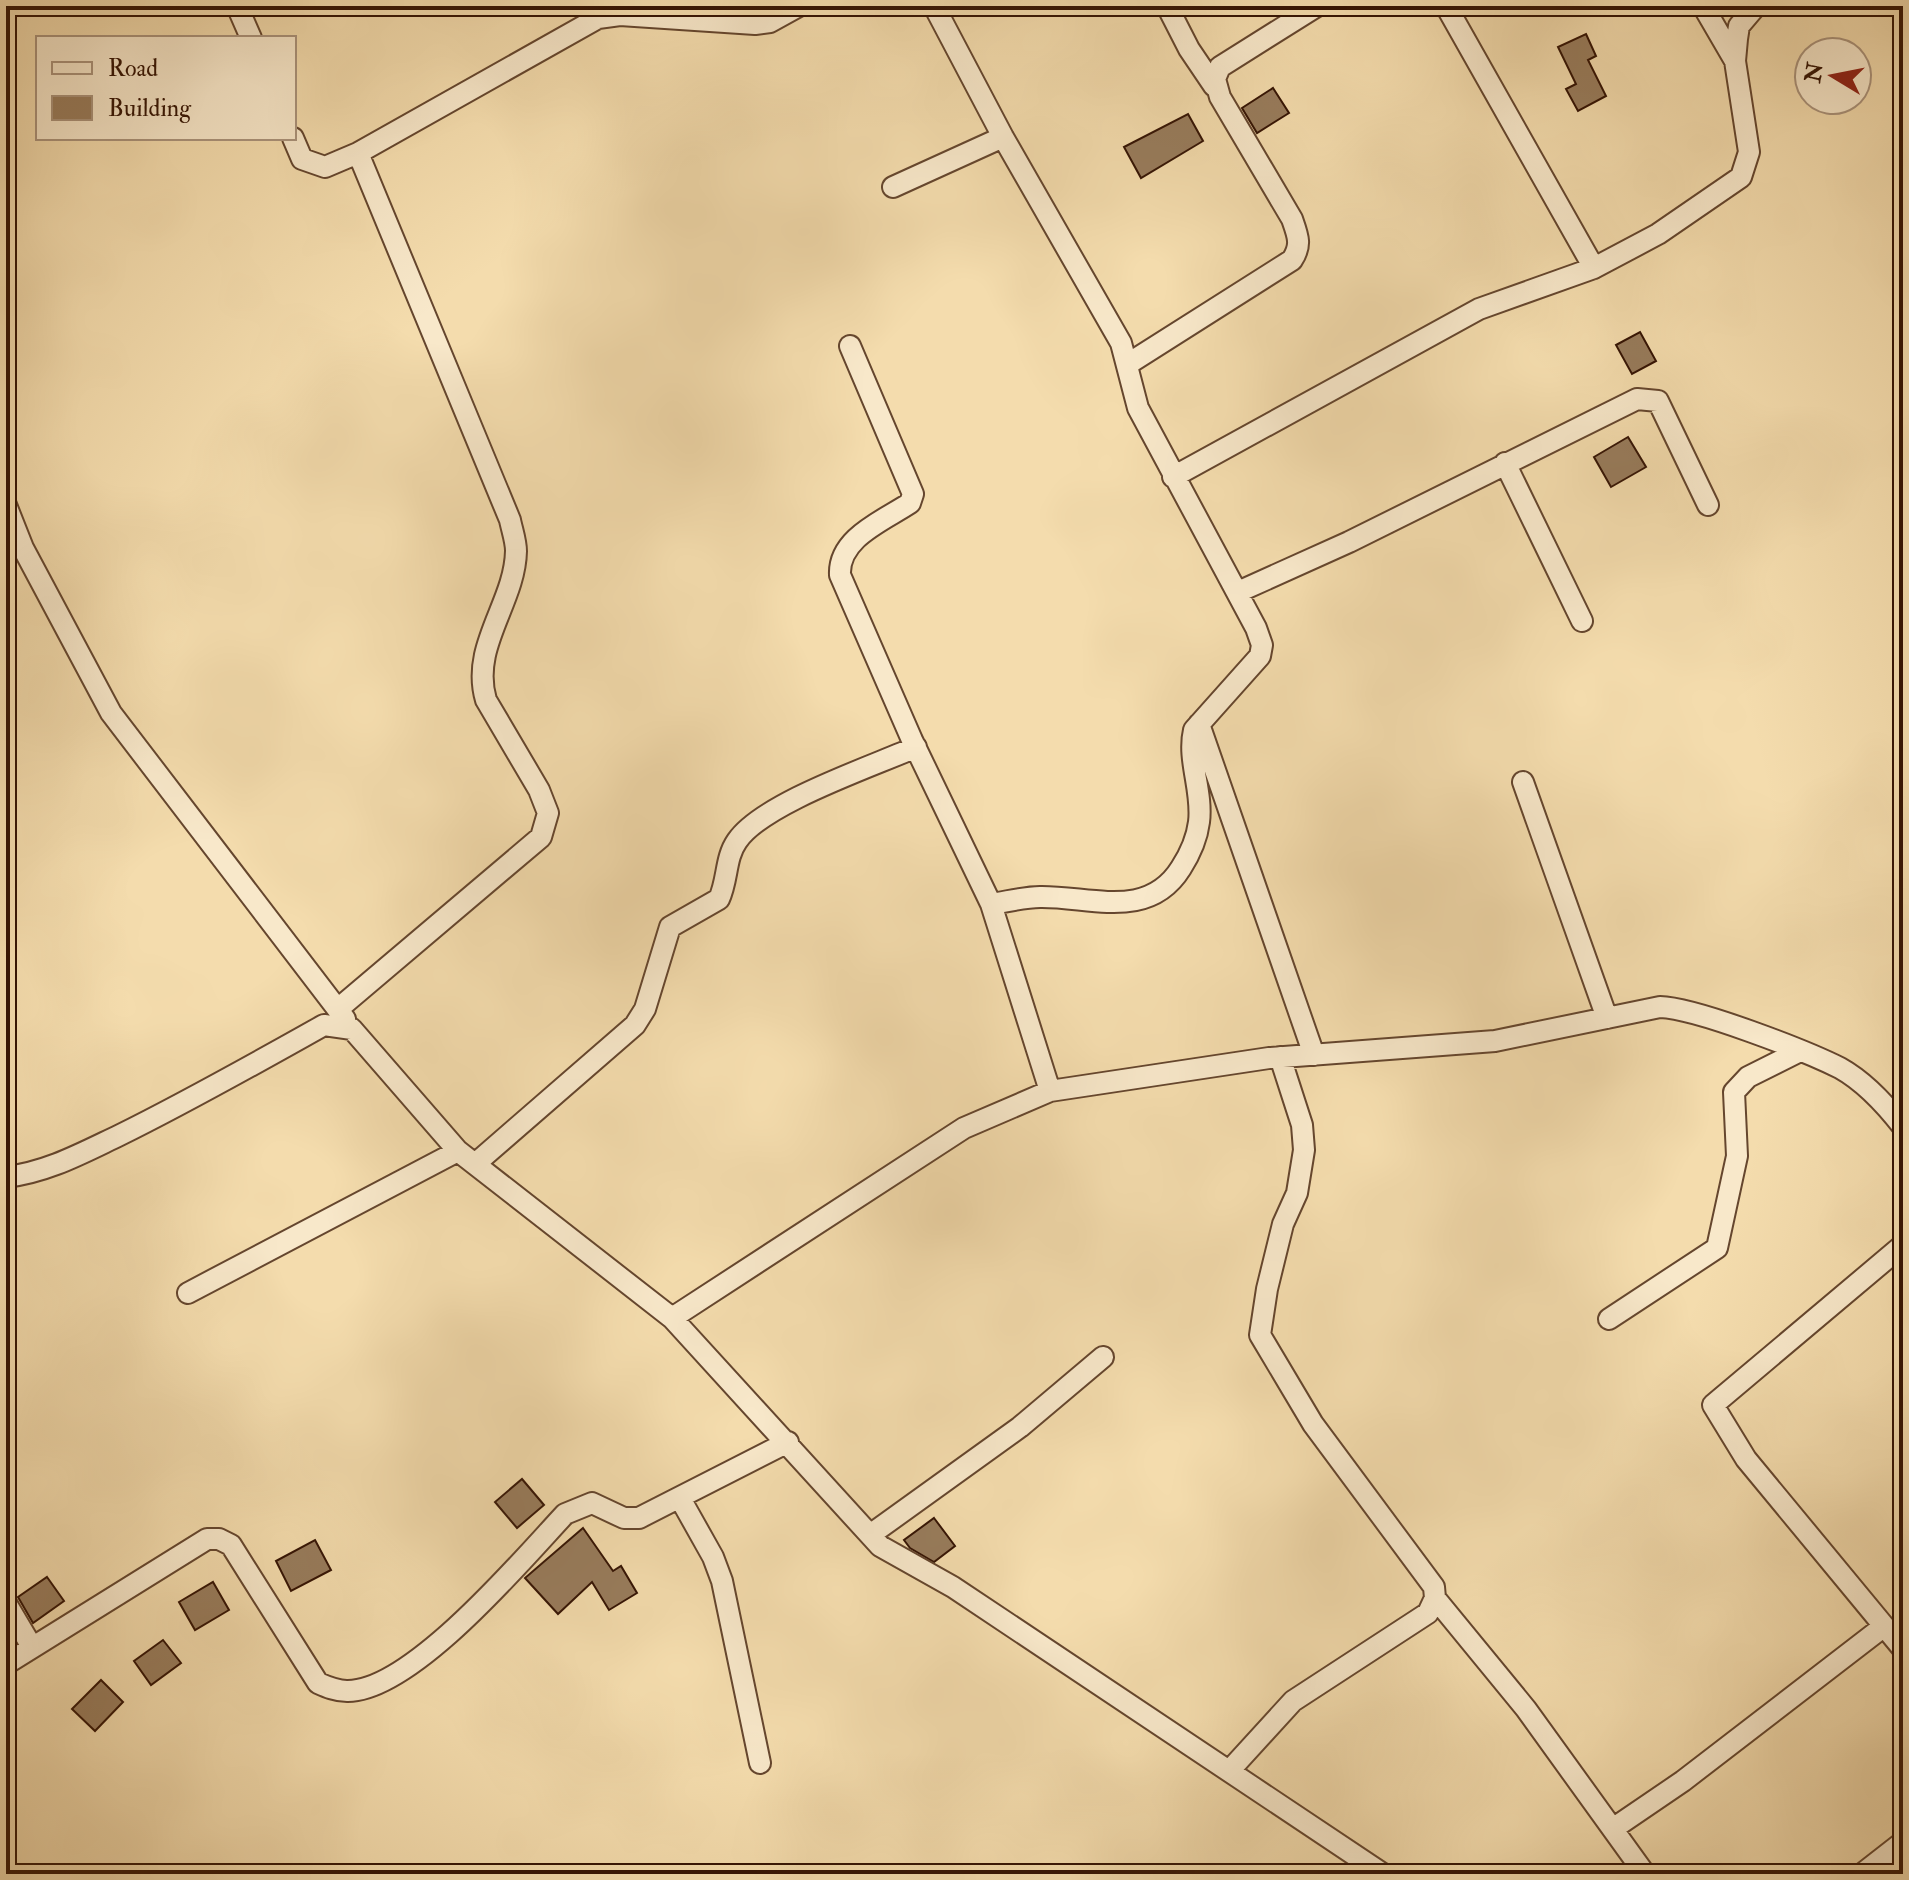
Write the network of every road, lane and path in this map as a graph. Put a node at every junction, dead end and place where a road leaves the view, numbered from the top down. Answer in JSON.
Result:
{"nodes":[{"id":1,"x":237,"y":6,"type":"edge"},
{"id":2,"x":799,"y":6,"type":"edge"},
{"id":3,"x":934,"y":6,"type":"edge"},
{"id":4,"x":1167,"y":6,"type":"edge"},
{"id":5,"x":1317,"y":6,"type":"edge"},
{"id":6,"x":1446,"y":6,"type":"edge"},
{"id":7,"x":1703,"y":6,"type":"edge"},
{"id":8,"x":1756,"y":6,"type":"edge"},
{"id":9,"x":250,"y":36,"type":"edge"},
{"id":10,"x":1735,"y":61,"type":"junction"},
{"id":11,"x":1214,"y":86,"type":"junction"},
{"id":12,"x":1003,"y":137,"type":"junction"},
{"id":13,"x":294,"y":140,"type":"edge"},
{"id":14,"x":358,"y":153,"type":"junction"},
{"id":15,"x":893,"y":187,"type":"dead end"},
{"id":16,"x":1594,"y":268,"type":"junction"},
{"id":17,"x":850,"y":346,"type":"dead end"},
{"id":18,"x":1128,"y":364,"type":"junction"},
{"id":19,"x":1505,"y":463,"type":"junction"},
{"id":20,"x":1173,"y":477,"type":"junction"},
{"id":21,"x":6,"y":505,"type":"edge"},
{"id":22,"x":1708,"y":505,"type":"dead end"},
{"id":23,"x":1238,"y":592,"type":"junction"},
{"id":24,"x":1582,"y":621,"type":"dead end"},
{"id":25,"x":1199,"y":724,"type":"junction"},
{"id":26,"x":916,"y":747,"type":"junction"},
{"id":27,"x":1523,"y":782,"type":"dead end"},
{"id":28,"x":991,"y":904,"type":"junction"},
{"id":29,"x":338,"y":1009,"type":"junction"},
{"id":30,"x":1607,"y":1018,"type":"junction"},
{"id":31,"x":352,"y":1029,"type":"junction"},
{"id":32,"x":1798,"y":1052,"type":"junction"},
{"id":33,"x":1314,"y":1055,"type":"junction"},
{"id":34,"x":1280,"y":1057,"type":"junction"},
{"id":35,"x":1050,"y":1091,"type":"junction"},
{"id":36,"x":1903,"y":1127,"type":"edge"},
{"id":37,"x":458,"y":1151,"type":"junction"},
{"id":38,"x":475,"y":1164,"type":"junction"},
{"id":39,"x":6,"y":1177,"type":"edge"},
{"id":40,"x":1903,"y":1245,"type":"edge"},
{"id":41,"x":188,"y":1293,"type":"dead end"},
{"id":42,"x":672,"y":1318,"type":"junction"},
{"id":43,"x":1609,"y":1319,"type":"dead end"},
{"id":44,"x":1103,"y":1357,"type":"dead end"},
{"id":45,"x":788,"y":1442,"type":"junction"},
{"id":46,"x":681,"y":1500,"type":"junction"},
{"id":47,"x":870,"y":1535,"type":"junction"},
{"id":48,"x":1435,"y":1598,"type":"junction"},
{"id":49,"x":6,"y":1603,"type":"edge"},
{"id":50,"x":1883,"y":1627,"type":"junction"},
{"id":51,"x":32,"y":1647,"type":"junction"},
{"id":52,"x":1903,"y":1649,"type":"edge"},
{"id":53,"x":6,"y":1664,"type":"edge"},
{"id":54,"x":760,"y":1763,"type":"dead end"},
{"id":55,"x":1230,"y":1770,"type":"junction"},
{"id":56,"x":1614,"y":1828,"type":"junction"},
{"id":57,"x":1903,"y":1842,"type":"edge"},
{"id":58,"x":1383,"y":1874,"type":"edge"},
{"id":59,"x":1645,"y":1874,"type":"edge"},
{"id":60,"x":1862,"y":1874,"type":"edge"}],
"edges":[{"from":1,"to":9,"type":"street"},
{"from":2,"to":14,"type":"street"},
{"from":3,"to":12,"type":"street"},
{"from":4,"to":11,"type":"street"},
{"from":5,"to":11,"type":"street"},
{"from":6,"to":16,"type":"street"},
{"from":7,"to":10,"type":"street"},
{"from":8,"to":10,"type":"street"},
{"from":10,"to":16,"type":"street"},
{"from":11,"to":18,"type":"street"},
{"from":12,"to":15,"type":"street"},
{"from":12,"to":18,"type":"street"},
{"from":13,"to":14,"type":"street"},
{"from":14,"to":29,"type":"street"},
{"from":16,"to":20,"type":"street"},
{"from":17,"to":26,"type":"street"},
{"from":18,"to":20,"type":"street"},
{"from":19,"to":22,"type":"street"},
{"from":19,"to":23,"type":"street"},
{"from":19,"to":24,"type":"street"},
{"from":20,"to":23,"type":"street"},
{"from":21,"to":29,"type":"street"},
{"from":23,"to":25,"type":"street"},
{"from":25,"to":28,"type":"street"},
{"from":25,"to":33,"type":"street"},
{"from":26,"to":28,"type":"street"},
{"from":26,"to":38,"type":"street"},
{"from":27,"to":30,"type":"street"},
{"from":28,"to":35,"type":"street"},
{"from":29,"to":31,"type":"street"},
{"from":30,"to":32,"type":"street"},
{"from":30,"to":33,"type":"street"},
{"from":31,"to":37,"type":"street"},
{"from":31,"to":39,"type":"street"},
{"from":32,"to":36,"type":"street"},
{"from":32,"to":43,"type":"street"},
{"from":33,"to":34,"type":"street"},
{"from":34,"to":35,"type":"street"},
{"from":34,"to":48,"type":"street"},
{"from":35,"to":42,"type":"street"},
{"from":37,"to":38,"type":"street"},
{"from":37,"to":41,"type":"street"},
{"from":38,"to":42,"type":"street"},
{"from":40,"to":50,"type":"street"},
{"from":42,"to":45,"type":"street"},
{"from":44,"to":47,"type":"street"},
{"from":45,"to":46,"type":"street"},
{"from":45,"to":47,"type":"street"},
{"from":46,"to":51,"type":"street"},
{"from":46,"to":54,"type":"street"},
{"from":47,"to":55,"type":"street"},
{"from":48,"to":55,"type":"street"},
{"from":48,"to":56,"type":"street"},
{"from":49,"to":51,"type":"street"},
{"from":50,"to":52,"type":"street"},
{"from":50,"to":56,"type":"street"},
{"from":51,"to":53,"type":"street"},
{"from":55,"to":58,"type":"street"},
{"from":56,"to":59,"type":"street"},
{"from":57,"to":60,"type":"street"}]}
